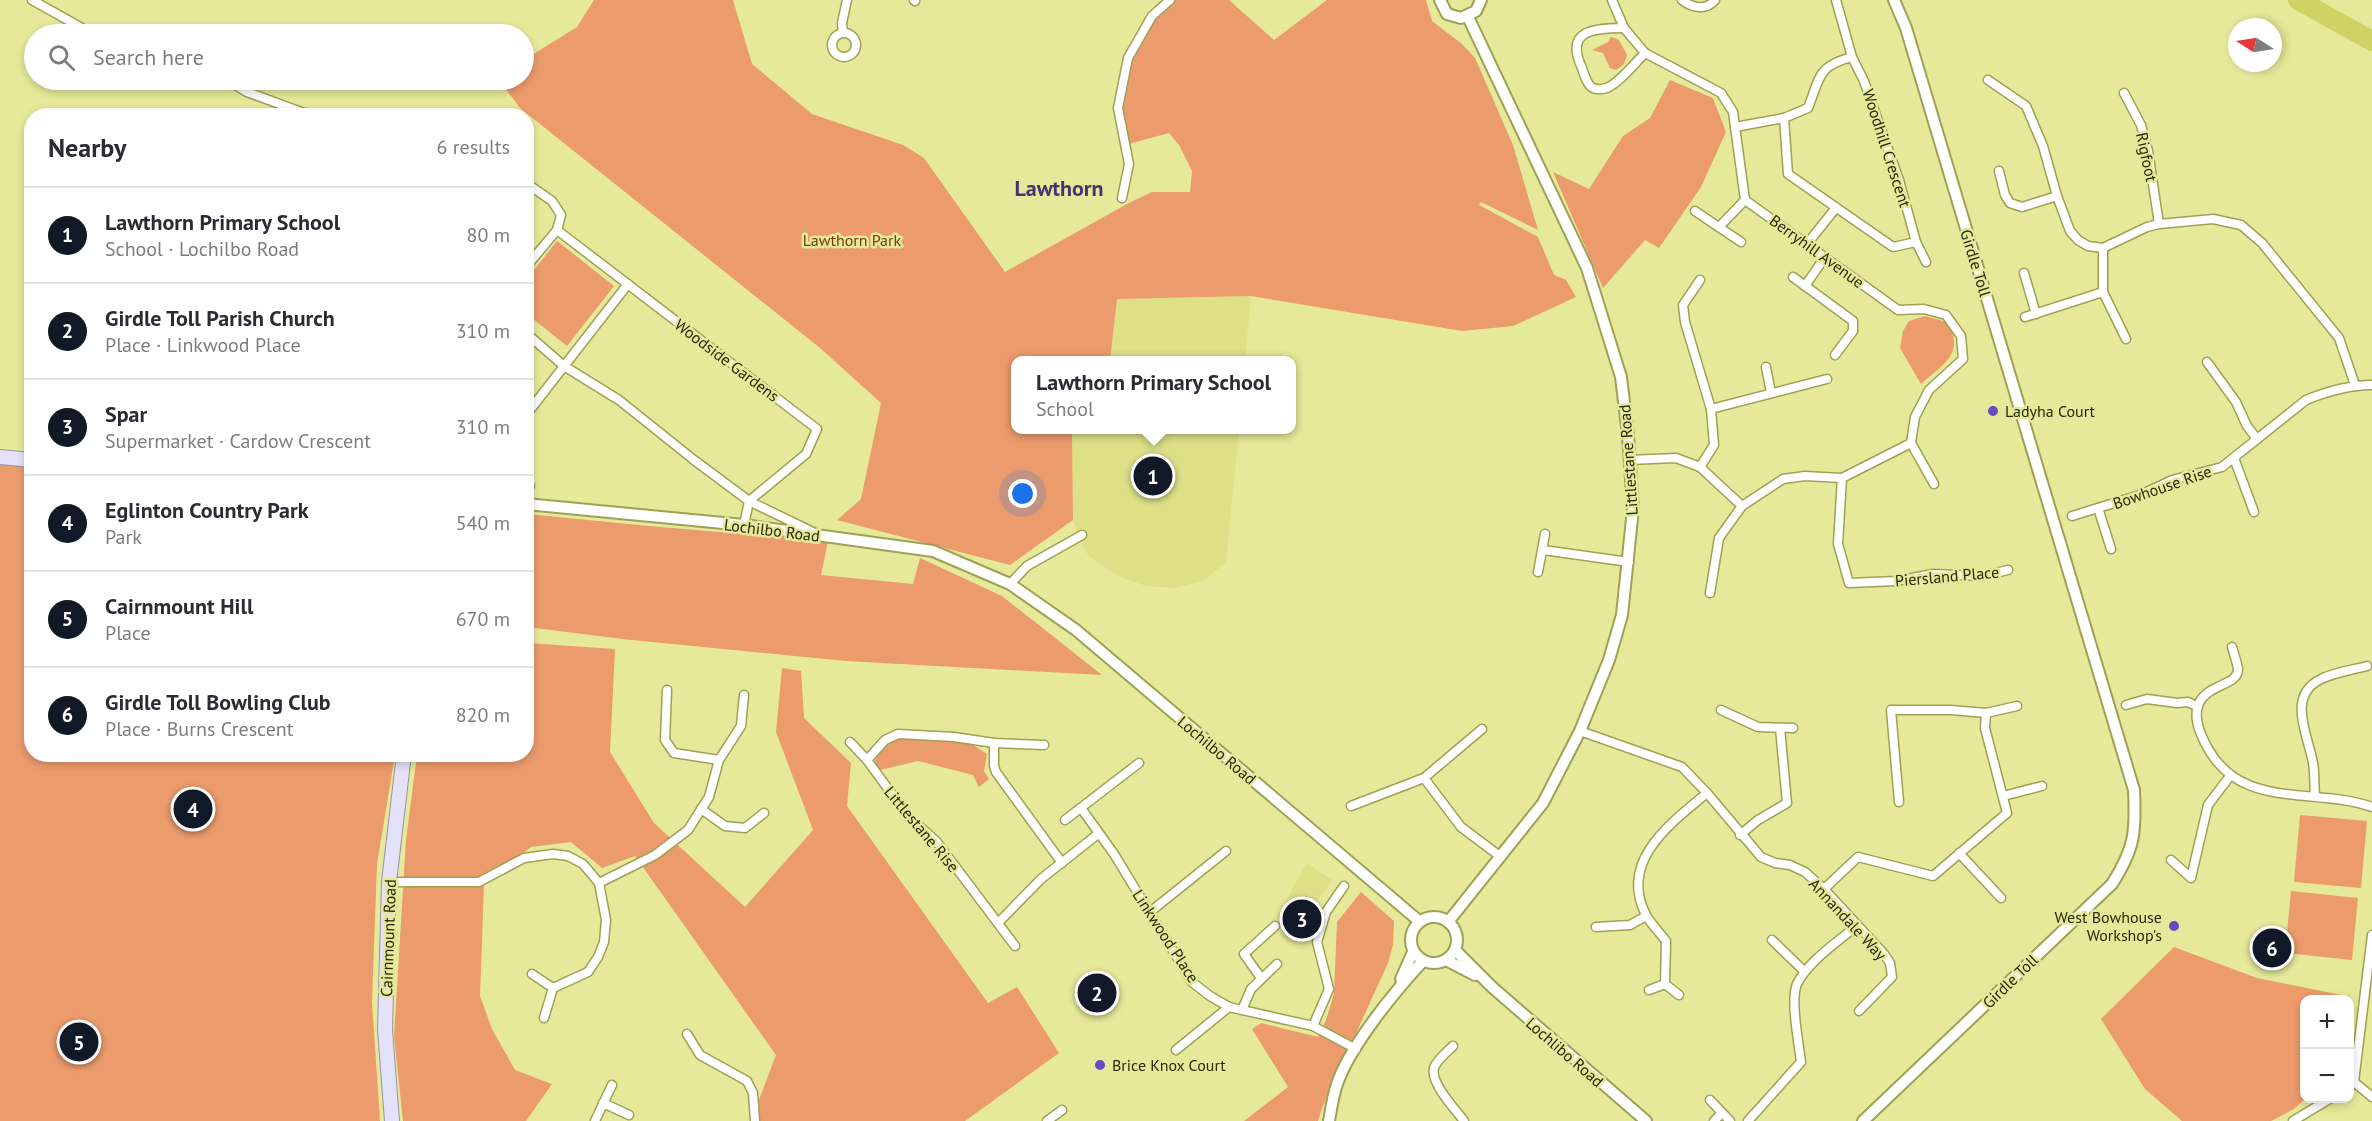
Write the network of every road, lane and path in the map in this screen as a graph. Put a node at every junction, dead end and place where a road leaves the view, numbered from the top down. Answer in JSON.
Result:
{"nodes":[{"id":1,"x":32,"y":0,"type":"edge"},
{"id":2,"x":847,"y":0,"type":"edge"},
{"id":3,"x":1170,"y":0,"type":"edge"},
{"id":4,"x":1440,"y":0,"type":"edge"},
{"id":5,"x":1481,"y":0,"type":"edge"},
{"id":6,"x":1612,"y":0,"type":"edge"},
{"id":7,"x":1682,"y":0,"type":"edge"},
{"id":8,"x":1715,"y":0,"type":"edge"},
{"id":9,"x":1836,"y":0,"type":"edge"},
{"id":10,"x":1894,"y":0,"type":"edge"},
{"id":11,"x":1468,"y":17,"type":"junction"},
{"id":12,"x":75,"y":24,"type":"edge"},
{"id":13,"x":1624,"y":28,"type":"junction"},
{"id":14,"x":843,"y":33,"type":"dead end"},
{"id":15,"x":1645,"y":53,"type":"junction"},
{"id":16,"x":1852,"y":57,"type":"junction"},
{"id":17,"x":1988,"y":80,"type":"dead end"},
{"id":18,"x":244,"y":90,"type":"edge"},
{"id":19,"x":2124,"y":93,"type":"dead end"},
{"id":20,"x":290,"y":108,"type":"edge"},
{"id":21,"x":1784,"y":118,"type":"junction"},
{"id":22,"x":1735,"y":127,"type":"junction"},
{"id":23,"x":1999,"y":171,"type":"dead end"},
{"id":24,"x":534,"y":189,"type":"edge"},
{"id":25,"x":2057,"y":196,"type":"junction"},
{"id":26,"x":1122,"y":198,"type":"dead end"},
{"id":27,"x":1745,"y":200,"type":"junction"},
{"id":28,"x":1835,"y":209,"type":"junction"},
{"id":29,"x":1695,"y":211,"type":"dead end"},
{"id":30,"x":2159,"y":224,"type":"junction"},
{"id":31,"x":1719,"y":227,"type":"junction"},
{"id":32,"x":557,"y":230,"type":"junction"},
{"id":33,"x":1741,"y":242,"type":"dead end"},
{"id":34,"x":1916,"y":242,"type":"junction"},
{"id":35,"x":1807,"y":244,"type":"junction"},
{"id":36,"x":2103,"y":248,"type":"junction"},
{"id":37,"x":534,"y":257,"type":"edge"},
{"id":38,"x":1825,"y":257,"type":"junction"},
{"id":39,"x":1926,"y":262,"type":"dead end"},
{"id":40,"x":2024,"y":273,"type":"dead end"},
{"id":41,"x":1792,"y":277,"type":"dead end"},
{"id":42,"x":1700,"y":280,"type":"dead end"},
{"id":43,"x":628,"y":284,"type":"junction"},
{"id":44,"x":1805,"y":286,"type":"junction"},
{"id":45,"x":2103,"y":292,"type":"junction"},
{"id":46,"x":2036,"y":314,"type":"junction"},
{"id":47,"x":2025,"y":317,"type":"dead end"},
{"id":48,"x":2126,"y":339,"type":"dead end"},
{"id":49,"x":534,"y":340,"type":"edge"},
{"id":50,"x":1835,"y":355,"type":"dead end"},
{"id":51,"x":2207,"y":362,"type":"dead end"},
{"id":52,"x":564,"y":366,"type":"junction"},
{"id":53,"x":1766,"y":367,"type":"dead end"},
{"id":54,"x":1827,"y":379,"type":"dead end"},
{"id":55,"x":2355,"y":385,"type":"junction"},
{"id":56,"x":2372,"y":385,"type":"edge"},
{"id":57,"x":1771,"y":393,"type":"junction"},
{"id":58,"x":534,"y":405,"type":"edge"},
{"id":59,"x":1711,"y":409,"type":"junction"},
{"id":60,"x":2257,"y":439,"type":"junction"},
{"id":61,"x":1911,"y":443,"type":"junction"},
{"id":62,"x":0,"y":457,"type":"edge"},
{"id":63,"x":2234,"y":458,"type":"junction"},
{"id":64,"x":24,"y":459,"type":"edge"},
{"id":65,"x":1629,"y":460,"type":"junction"},
{"id":66,"x":1700,"y":467,"type":"junction"},
{"id":67,"x":1842,"y":478,"type":"junction"},
{"id":68,"x":1934,"y":484,"type":"dead end"},
{"id":69,"x":749,"y":501,"type":"junction"},
{"id":70,"x":534,"y":505,"type":"edge"},
{"id":71,"x":1742,"y":506,"type":"junction"},
{"id":72,"x":2098,"y":508,"type":"junction"},
{"id":73,"x":2254,"y":512,"type":"dead end"},
{"id":74,"x":2072,"y":516,"type":"dead end"},
{"id":75,"x":744,"y":525,"type":"junction"},
{"id":76,"x":1545,"y":534,"type":"dead end"},
{"id":77,"x":821,"y":536,"type":"junction"},
{"id":78,"x":1082,"y":536,"type":"dead end"},
{"id":79,"x":2111,"y":549,"type":"dead end"},
{"id":80,"x":1543,"y":550,"type":"junction"},
{"id":81,"x":1629,"y":562,"type":"junction"},
{"id":82,"x":2008,"y":570,"type":"dead end"},
{"id":83,"x":1538,"y":572,"type":"dead end"},
{"id":84,"x":1010,"y":584,"type":"junction"},
{"id":85,"x":1710,"y":593,"type":"dead end"},
{"id":86,"x":2232,"y":647,"type":"dead end"},
{"id":87,"x":2367,"y":666,"type":"dead end"},
{"id":88,"x":668,"y":690,"type":"dead end"},
{"id":89,"x":744,"y":695,"type":"dead end"},
{"id":90,"x":2126,"y":705,"type":"dead end"},
{"id":91,"x":2017,"y":706,"type":"dead end"},
{"id":92,"x":2198,"y":707,"type":"junction"},
{"id":93,"x":1721,"y":710,"type":"dead end"},
{"id":94,"x":1986,"y":712,"type":"junction"},
{"id":95,"x":1780,"y":728,"type":"junction"},
{"id":96,"x":1793,"y":728,"type":"dead end"},
{"id":97,"x":1482,"y":729,"type":"dead end"},
{"id":98,"x":1580,"y":731,"type":"junction"},
{"id":99,"x":850,"y":742,"type":"dead end"},
{"id":100,"x":994,"y":743,"type":"junction"},
{"id":101,"x":1044,"y":745,"type":"dead end"},
{"id":102,"x":719,"y":760,"type":"junction"},
{"id":103,"x":867,"y":760,"type":"junction"},
{"id":104,"x":403,"y":762,"type":"edge"},
{"id":105,"x":1138,"y":763,"type":"dead end"},
{"id":106,"x":2230,"y":776,"type":"junction"},
{"id":107,"x":1424,"y":778,"type":"junction"},
{"id":108,"x":2042,"y":786,"type":"dead end"},
{"id":109,"x":1707,"y":793,"type":"junction"},
{"id":110,"x":2002,"y":796,"type":"junction"},
{"id":111,"x":2315,"y":796,"type":"junction"},
{"id":112,"x":1899,"y":802,"type":"dead end"},
{"id":113,"x":1351,"y":806,"type":"dead end"},
{"id":114,"x":2372,"y":807,"type":"edge"},
{"id":115,"x":1081,"y":808,"type":"junction"},
{"id":116,"x":701,"y":809,"type":"junction"},
{"id":117,"x":764,"y":813,"type":"dead end"},
{"id":118,"x":1065,"y":820,"type":"dead end"},
{"id":119,"x":1098,"y":834,"type":"junction"},
{"id":120,"x":1740,"y":835,"type":"junction"},
{"id":121,"x":1226,"y":851,"type":"dead end"},
{"id":122,"x":1959,"y":854,"type":"junction"},
{"id":123,"x":1501,"y":857,"type":"junction"},
{"id":124,"x":2171,"y":860,"type":"dead end"},
{"id":125,"x":1062,"y":863,"type":"junction"},
{"id":126,"x":390,"y":882,"type":"junction"},
{"id":127,"x":599,"y":883,"type":"junction"},
{"id":128,"x":1344,"y":886,"type":"dead end"},
{"id":129,"x":1824,"y":889,"type":"junction"},
{"id":130,"x":2001,"y":898,"type":"dead end"},
{"id":131,"x":1150,"y":912,"type":"junction"},
{"id":132,"x":1646,"y":916,"type":"junction"},
{"id":133,"x":1419,"y":921,"type":"junction"},
{"id":134,"x":1448,"y":921,"type":"junction"},
{"id":135,"x":998,"y":923,"type":"junction"},
{"id":136,"x":1275,"y":926,"type":"dead end"},
{"id":137,"x":1856,"y":926,"type":"junction"},
{"id":138,"x":1596,"y":927,"type":"dead end"},
{"id":139,"x":2372,"y":935,"type":"edge"},
{"id":140,"x":1772,"y":940,"type":"dead end"},
{"id":141,"x":1015,"y":946,"type":"dead end"},
{"id":142,"x":1455,"y":950,"type":"junction"},
{"id":143,"x":1413,"y":952,"type":"junction"},
{"id":144,"x":1446,"y":960,"type":"junction"},
{"id":145,"x":1423,"y":961,"type":"junction"},
{"id":146,"x":1277,"y":964,"type":"dead end"},
{"id":147,"x":1804,"y":971,"type":"junction"},
{"id":148,"x":532,"y":974,"type":"dead end"},
{"id":149,"x":1261,"y":978,"type":"junction"},
{"id":150,"x":1486,"y":981,"type":"junction"},
{"id":151,"x":1665,"y":984,"type":"junction"},
{"id":152,"x":1398,"y":987,"type":"junction"},
{"id":153,"x":553,"y":988,"type":"junction"},
{"id":154,"x":1649,"y":990,"type":"dead end"},
{"id":155,"x":1679,"y":995,"type":"dead end"},
{"id":156,"x":1229,"y":1007,"type":"junction"},
{"id":157,"x":1242,"y":1010,"type":"junction"},
{"id":158,"x":1859,"y":1011,"type":"dead end"},
{"id":159,"x":544,"y":1018,"type":"dead end"},
{"id":160,"x":1313,"y":1026,"type":"junction"},
{"id":161,"x":687,"y":1034,"type":"dead end"},
{"id":162,"x":1453,"y":1046,"type":"dead end"},
{"id":163,"x":1356,"y":1049,"type":"junction"},
{"id":164,"x":1176,"y":1050,"type":"dead end"},
{"id":165,"x":2354,"y":1068,"type":"edge"},
{"id":166,"x":2354,"y":1084,"type":"edge"},
{"id":167,"x":612,"y":1085,"type":"dead end"},
{"id":168,"x":2372,"y":1097,"type":"edge"},
{"id":169,"x":1710,"y":1100,"type":"dead end"},
{"id":170,"x":603,"y":1103,"type":"junction"},
{"id":171,"x":2323,"y":1103,"type":"edge"},
{"id":172,"x":1062,"y":1110,"type":"dead end"},
{"id":173,"x":1722,"y":1113,"type":"junction"},
{"id":174,"x":629,"y":1115,"type":"dead end"},
{"id":175,"x":392,"y":1121,"type":"edge"},
{"id":176,"x":595,"y":1121,"type":"edge"},
{"id":177,"x":755,"y":1121,"type":"edge"},
{"id":178,"x":1047,"y":1121,"type":"edge"},
{"id":179,"x":1329,"y":1121,"type":"edge"},
{"id":180,"x":1464,"y":1121,"type":"edge"},
{"id":181,"x":1646,"y":1121,"type":"edge"},
{"id":182,"x":1714,"y":1121,"type":"edge"},
{"id":183,"x":1730,"y":1121,"type":"edge"},
{"id":184,"x":1748,"y":1121,"type":"edge"},
{"id":185,"x":1863,"y":1121,"type":"edge"},
{"id":186,"x":2293,"y":1121,"type":"edge"}],
"edges":[{"from":1,"to":12,"type":"street"},
{"from":2,"to":14,"type":"street"},
{"from":3,"to":26,"type":"street"},
{"from":4,"to":11,"type":"street"},
{"from":5,"to":11,"type":"street"},
{"from":6,"to":13,"type":"street"},
{"from":7,"to":8,"type":"street"},
{"from":9,"to":16,"type":"street","name":"Woodhill Crescent"},
{"from":10,"to":185,"type":"street","name":"Girdle Toll"},
{"from":11,"to":65,"type":"street","name":"Littlestane Road"},
{"from":13,"to":15,"type":"street"},
{"from":13,"to":15,"type":"street"},
{"from":15,"to":22,"type":"street"},
{"from":16,"to":21,"type":"street"},
{"from":16,"to":34,"type":"street","name":"Woodhill Crescent"},
{"from":17,"to":25,"type":"street"},
{"from":18,"to":20,"type":"street"},
{"from":19,"to":30,"type":"street","name":"Rigfoot"},
{"from":21,"to":22,"type":"street"},
{"from":21,"to":28,"type":"street"},
{"from":22,"to":27,"type":"street"},
{"from":23,"to":25,"type":"street"},
{"from":24,"to":32,"type":"street"},
{"from":25,"to":36,"type":"street"},
{"from":27,"to":31,"type":"street"},
{"from":27,"to":35,"type":"street","name":"Berryhill Avenue"},
{"from":28,"to":34,"type":"street"},
{"from":28,"to":35,"type":"street"},
{"from":29,"to":31,"type":"street"},
{"from":30,"to":36,"type":"street"},
{"from":30,"to":55,"type":"street"},
{"from":31,"to":33,"type":"street"},
{"from":32,"to":37,"type":"street"},
{"from":32,"to":43,"type":"street","name":"Woodside Gardens"},
{"from":34,"to":39,"type":"street","name":"Woodhill Crescent"},
{"from":35,"to":38,"type":"street","name":"Berryhill Avenue"},
{"from":36,"to":45,"type":"street"},
{"from":38,"to":44,"type":"street"},
{"from":38,"to":61,"type":"street","name":"Berryhill Avenue"},
{"from":40,"to":46,"type":"street"},
{"from":41,"to":44,"type":"street"},
{"from":42,"to":59,"type":"street"},
{"from":43,"to":52,"type":"street"},
{"from":43,"to":69,"type":"street","name":"Woodside Gardens"},
{"from":44,"to":50,"type":"street"},
{"from":45,"to":46,"type":"street"},
{"from":45,"to":48,"type":"street"},
{"from":46,"to":47,"type":"street"},
{"from":49,"to":52,"type":"street"},
{"from":51,"to":60,"type":"street"},
{"from":52,"to":58,"type":"street"},
{"from":52,"to":69,"type":"street"},
{"from":53,"to":57,"type":"street"},
{"from":54,"to":57,"type":"street"},
{"from":55,"to":56,"type":"street","name":"Bowhouse Rise"},
{"from":55,"to":60,"type":"street","name":"Bowhouse Rise"},
{"from":57,"to":59,"type":"street"},
{"from":59,"to":66,"type":"street"},
{"from":60,"to":63,"type":"street","name":"Bowhouse Rise"},
{"from":61,"to":67,"type":"street"},
{"from":61,"to":68,"type":"street"},
{"from":62,"to":64,"type":"main road"},
{"from":63,"to":72,"type":"street","name":"Bowhouse Rise"},
{"from":63,"to":73,"type":"street"},
{"from":65,"to":66,"type":"street"},
{"from":65,"to":81,"type":"street","name":"Littlestane Road"},
{"from":66,"to":71,"type":"street"},
{"from":67,"to":71,"type":"street"},
{"from":67,"to":82,"type":"street","name":"Piersland Place"},
{"from":69,"to":75,"type":"street"},
{"from":69,"to":77,"type":"street"},
{"from":70,"to":75,"type":"street","name":"Lochilbo Road"},
{"from":71,"to":85,"type":"street"},
{"from":72,"to":74,"type":"street","name":"Bowhouse Rise"},
{"from":72,"to":79,"type":"street"},
{"from":75,"to":77,"type":"street","name":"Lochilbo Road"},
{"from":76,"to":80,"type":"street"},
{"from":77,"to":84,"type":"street","name":"Lochilbo Road"},
{"from":78,"to":84,"type":"street"},
{"from":80,"to":81,"type":"street"},
{"from":80,"to":83,"type":"street"},
{"from":81,"to":98,"type":"street","name":"Littlestane Road"},
{"from":84,"to":133,"type":"street","name":"Lochilbo Road"},
{"from":86,"to":92,"type":"street"},
{"from":87,"to":111,"type":"street"},
{"from":88,"to":102,"type":"street"},
{"from":89,"to":102,"type":"street"},
{"from":90,"to":92,"type":"street"},
{"from":91,"to":94,"type":"street"},
{"from":92,"to":106,"type":"street"},
{"from":93,"to":95,"type":"street"},
{"from":94,"to":110,"type":"street"},
{"from":94,"to":112,"type":"street"},
{"from":95,"to":96,"type":"street"},
{"from":95,"to":120,"type":"street"},
{"from":97,"to":107,"type":"street"},
{"from":98,"to":109,"type":"street","name":"Annandale Way"},
{"from":98,"to":123,"type":"street","name":"Littlestane Road"},
{"from":99,"to":103,"type":"street","name":"Littlestane Rise"},
{"from":100,"to":101,"type":"street"},
{"from":100,"to":103,"type":"street"},
{"from":100,"to":125,"type":"street"},
{"from":102,"to":116,"type":"street"},
{"from":103,"to":135,"type":"street","name":"Littlestane Rise"},
{"from":104,"to":126,"type":"main road","name":"Cairnmount Road"},
{"from":105,"to":115,"type":"street"},
{"from":106,"to":111,"type":"street"},
{"from":106,"to":124,"type":"street"},
{"from":107,"to":113,"type":"street"},
{"from":107,"to":123,"type":"street"},
{"from":108,"to":110,"type":"street"},
{"from":109,"to":120,"type":"street","name":"Annandale Way"},
{"from":109,"to":132,"type":"street"},
{"from":110,"to":122,"type":"street"},
{"from":111,"to":114,"type":"street"},
{"from":115,"to":118,"type":"street"},
{"from":115,"to":119,"type":"street","name":"Linkwood Place"},
{"from":116,"to":117,"type":"street"},
{"from":116,"to":127,"type":"street"},
{"from":119,"to":125,"type":"street"},
{"from":119,"to":131,"type":"street","name":"Linkwood Place"},
{"from":120,"to":129,"type":"street","name":"Annandale Way"},
{"from":121,"to":131,"type":"street"},
{"from":122,"to":129,"type":"street"},
{"from":122,"to":130,"type":"street"},
{"from":123,"to":134,"type":"street","name":"Littlestane Road"},
{"from":125,"to":135,"type":"street"},
{"from":126,"to":127,"type":"street"},
{"from":126,"to":175,"type":"main road","name":"Cairnmount Road"},
{"from":127,"to":153,"type":"street"},
{"from":128,"to":160,"type":"street"},
{"from":129,"to":137,"type":"street","name":"Annandale Way"},
{"from":131,"to":156,"type":"street","name":"Linkwood Place"},
{"from":132,"to":138,"type":"street"},
{"from":132,"to":151,"type":"street"},
{"from":133,"to":134,"type":"street"},
{"from":133,"to":143,"type":"street"},
{"from":134,"to":142,"type":"street"},
{"from":135,"to":141,"type":"street","name":"Littlestane Rise"},
{"from":136,"to":149,"type":"street"},
{"from":137,"to":147,"type":"street"},
{"from":137,"to":158,"type":"street","name":"Annandale Way"},
{"from":139,"to":165,"type":"street"},
{"from":140,"to":147,"type":"street"},
{"from":142,"to":144,"type":"street"},
{"from":142,"to":150,"type":"street"},
{"from":143,"to":145,"type":"street"},
{"from":143,"to":152,"type":"street"},
{"from":144,"to":145,"type":"street"},
{"from":144,"to":150,"type":"street"},
{"from":145,"to":152,"type":"street"},
{"from":146,"to":149,"type":"street"},
{"from":147,"to":184,"type":"street"},
{"from":148,"to":153,"type":"street"},
{"from":149,"to":157,"type":"street"},
{"from":150,"to":181,"type":"street","name":"Lochlibo Road"},
{"from":151,"to":154,"type":"street"},
{"from":151,"to":155,"type":"street"},
{"from":152,"to":163,"type":"street"},
{"from":153,"to":159,"type":"street"},
{"from":156,"to":157,"type":"street","name":"Linkwood Place"},
{"from":156,"to":164,"type":"street"},
{"from":157,"to":160,"type":"street","name":"Linkwood Place"},
{"from":160,"to":163,"type":"street","name":"Linkwood Place"},
{"from":161,"to":177,"type":"street"},
{"from":162,"to":180,"type":"street"},
{"from":163,"to":179,"type":"street"},
{"from":166,"to":168,"type":"street"},
{"from":167,"to":170,"type":"street"},
{"from":169,"to":173,"type":"street"},
{"from":170,"to":174,"type":"street"},
{"from":170,"to":176,"type":"street"},
{"from":171,"to":186,"type":"street"},
{"from":172,"to":178,"type":"street"},
{"from":173,"to":182,"type":"street"},
{"from":173,"to":183,"type":"street"}]}
